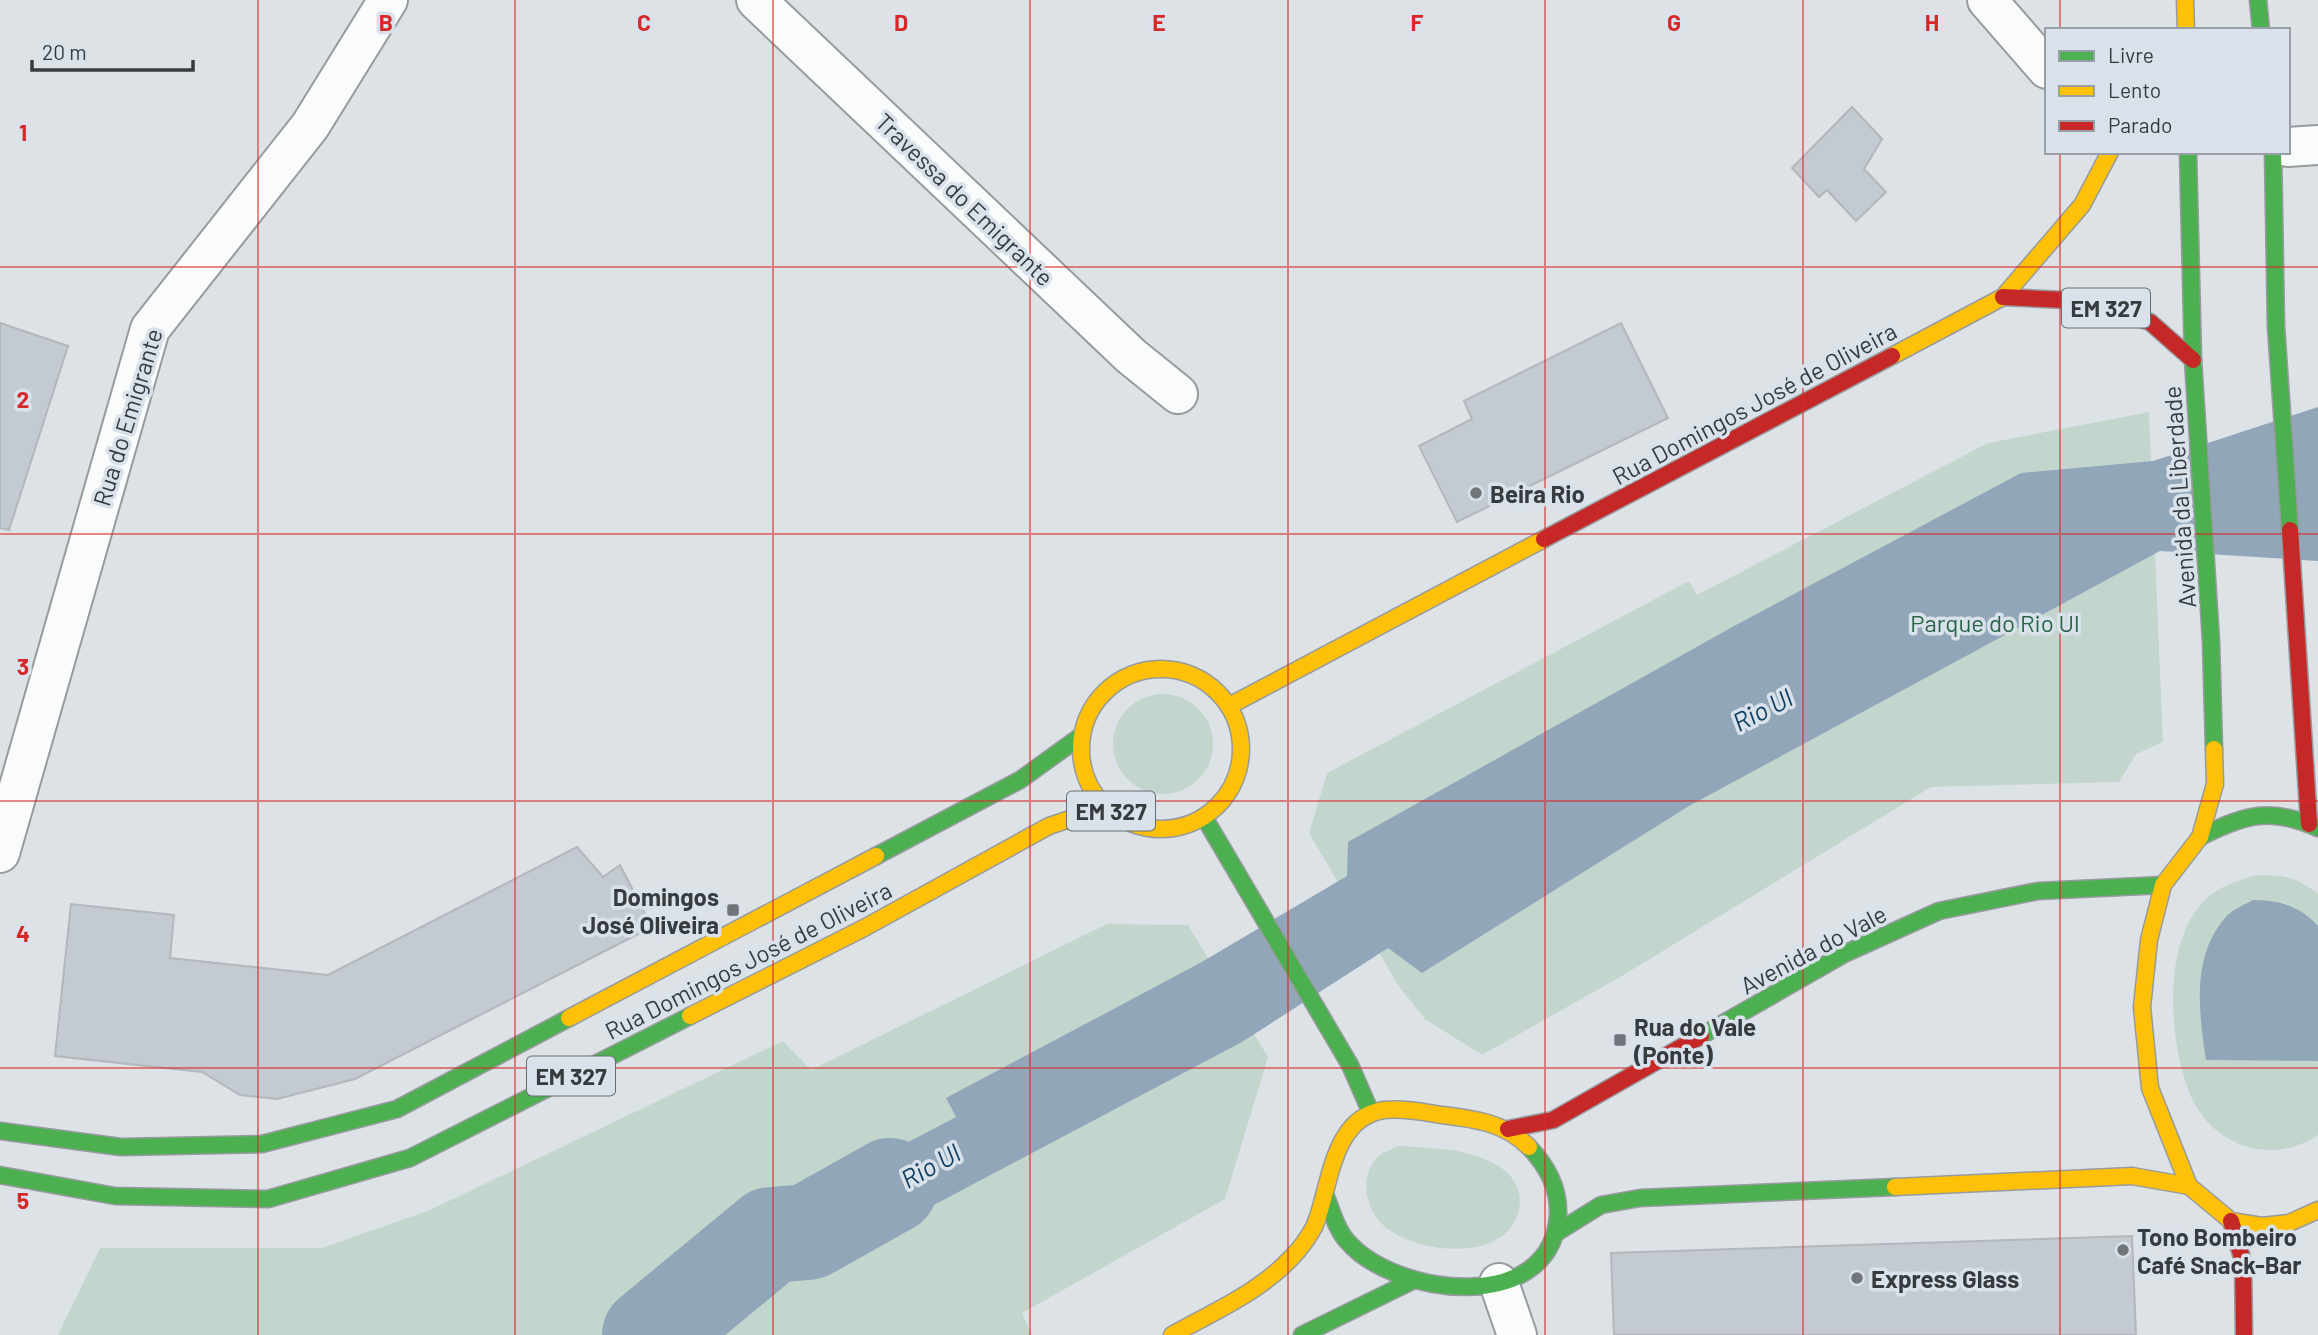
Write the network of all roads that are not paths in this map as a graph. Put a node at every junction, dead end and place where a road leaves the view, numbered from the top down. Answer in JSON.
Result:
{"nodes":[{"id":1,"x":388,"y":0,"type":"edge"},
{"id":2,"x":756,"y":0,"type":"edge"},
{"id":3,"x":1986,"y":0,"type":"edge"},
{"id":4,"x":2185,"y":0,"type":"edge"},
{"id":5,"x":2258,"y":0,"type":"edge"},
{"id":6,"x":2186,"y":28,"type":"edge"},
{"id":7,"x":2261,"y":28,"type":"edge"},
{"id":8,"x":2045,"y":67,"type":"edge"},
{"id":9,"x":2318,"y":145,"type":"edge"},
{"id":10,"x":2290,"y":147,"type":"edge"},
{"id":11,"x":2109,"y":154,"type":"edge"},
{"id":12,"x":2188,"y":154,"type":"edge"},
{"id":13,"x":2273,"y":154,"type":"edge"},
{"id":14,"x":2003,"y":297,"type":"junction"},
{"id":15,"x":2193,"y":360,"type":"junction"},
{"id":16,"x":1178,"y":394,"type":"dead end"},
{"id":17,"x":1229,"y":706,"type":"junction"},
{"id":18,"x":1081,"y":736,"type":"junction"},
{"id":19,"x":1105,"y":807,"type":"junction"},
{"id":20,"x":1204,"y":817,"type":"junction"},
{"id":21,"x":2314,"y":826,"type":"edge"},
{"id":22,"x":2200,"y":837,"type":"junction"},
{"id":23,"x":0,"y":853,"type":"edge"},
{"id":24,"x":2163,"y":886,"type":"junction"},
{"id":25,"x":1371,"y":1113,"type":"junction"},
{"id":26,"x":1508,"y":1129,"type":"junction"},
{"id":27,"x":0,"y":1131,"type":"edge"},
{"id":28,"x":0,"y":1175,"type":"edge"},
{"id":29,"x":2189,"y":1186,"type":"junction"},
{"id":30,"x":1326,"y":1197,"type":"junction"},
{"id":31,"x":2318,"y":1210,"type":"edge"},
{"id":32,"x":2231,"y":1221,"type":"junction"},
{"id":33,"x":1556,"y":1233,"type":"junction"},
{"id":34,"x":1414,"y":1280,"type":"junction"},
{"id":35,"x":1499,"y":1283,"type":"junction"},
{"id":36,"x":1172,"y":1335,"type":"edge"},
{"id":37,"x":1302,"y":1335,"type":"edge"},
{"id":38,"x":1517,"y":1335,"type":"edge"},
{"id":39,"x":2244,"y":1335,"type":"edge"}],
"edges":[{"from":1,"to":23,"type":"street","name":"Rua do Emigrante"},
{"from":2,"to":16,"type":"street","name":"Travessa do Emigrante"},
{"from":3,"to":8,"type":"street"},
{"from":4,"to":6,"type":"main road"},
{"from":5,"to":7,"type":"main road"},
{"from":9,"to":10,"type":"street"},
{"from":11,"to":14,"type":"main road","name":"Rua Domingos José de Oliveira"},
{"from":12,"to":15,"type":"main road","name":"Avenida da Liberdade"},
{"from":13,"to":21,"type":"main road","name":"Avenida da Liberdade"},
{"from":14,"to":15,"type":"main road","number":"EM 327"},
{"from":14,"to":17,"type":"main road","name":"Rua Domingos José de Oliveira"},
{"from":15,"to":22,"type":"main road","name":"Avenida da Liberdade"},
{"from":17,"to":18,"type":"main road","number":"EM 327"},
{"from":17,"to":20,"type":"main road","number":"EM 327"},
{"from":18,"to":19,"type":"main road","number":"EM 327"},
{"from":18,"to":27,"type":"main road","name":"Rua Domingos José de Oliveira","number":"EM 327"},
{"from":19,"to":20,"type":"main road","number":"EM 327"},
{"from":19,"to":28,"type":"main road","name":"Rua Domingos José de Oliveira","number":"EM 327"},
{"from":20,"to":25,"type":"main road"},
{"from":21,"to":22,"type":"main road","name":"Avenida da Liberdade"},
{"from":22,"to":24,"type":"main road","name":"Avenida da Liberdade"},
{"from":24,"to":26,"type":"main road","name":"Avenida do Vale"},
{"from":24,"to":29,"type":"main road","name":"Avenida da Liberdade"},
{"from":25,"to":26,"type":"main road","name":"Avenida do Vale"},
{"from":25,"to":30,"type":"main road"},
{"from":26,"to":33,"type":"main road","name":"Avenida do Vale"},
{"from":29,"to":32,"type":"main road","name":"Avenida da Liberdade"},
{"from":29,"to":33,"type":"main road","name":"Avenida do Vale"},
{"from":30,"to":34,"type":"main road","name":"Avenida do Vale"},
{"from":30,"to":36,"type":"main road"},
{"from":31,"to":32,"type":"main road"},
{"from":32,"to":39,"type":"main road"},
{"from":33,"to":35,"type":"main road","name":"Avenida do Vale"},
{"from":34,"to":35,"type":"main road","name":"Avenida do Vale"},
{"from":34,"to":37,"type":"main road"},
{"from":35,"to":38,"type":"street"}]}
